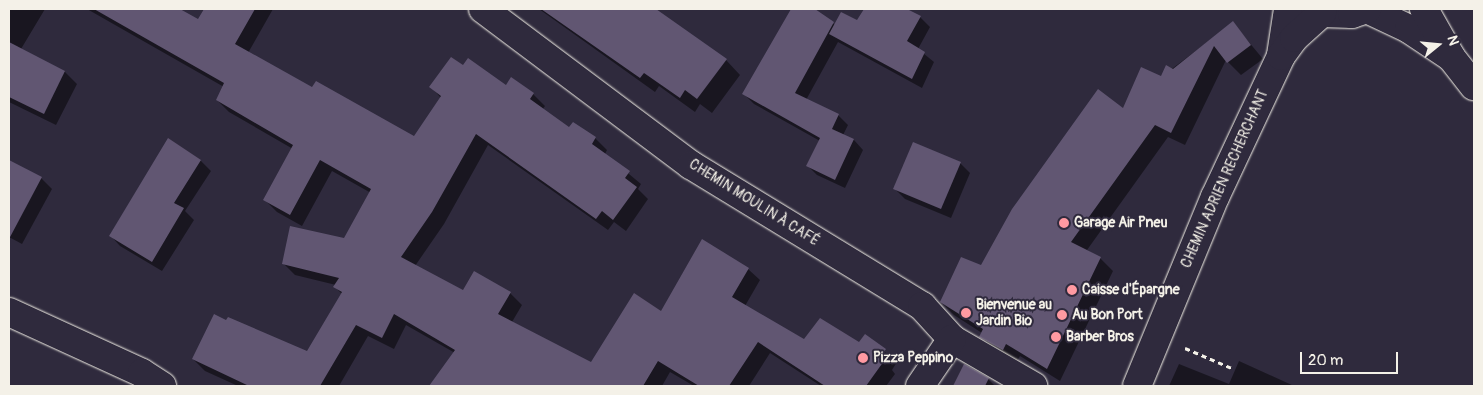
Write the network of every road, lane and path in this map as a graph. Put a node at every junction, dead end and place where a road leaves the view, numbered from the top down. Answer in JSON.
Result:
{"nodes":[{"id":1,"x":482,"y":9,"type":"edge"},
{"id":2,"x":1288,"y":9,"type":"edge"},
{"id":3,"x":1367,"y":9,"type":"edge"},
{"id":4,"x":1424,"y":9,"type":"edge"},
{"id":5,"x":1317,"y":11,"type":"edge"},
{"id":6,"x":1281,"y":56,"type":"junction"},
{"id":7,"x":1451,"y":57,"type":"junction"},
{"id":8,"x":1474,"y":86,"type":"edge"},
{"id":9,"x":9,"y":312,"type":"edge"},
{"id":10,"x":1157,"y":336,"type":"junction"},
{"id":11,"x":952,"y":339,"type":"junction"},
{"id":12,"x":1234,"y":369,"type":"dead end"},
{"id":13,"x":162,"y":386,"type":"edge"},
{"id":14,"x":920,"y":386,"type":"edge"},
{"id":15,"x":1032,"y":386,"type":"edge"},
{"id":16,"x":1137,"y":386,"type":"edge"}],
"edges":[{"from":1,"to":11,"type":"street","name":"CHEMIN MOULIN À CAFÉ"},
{"from":2,"to":6,"type":"street","name":"CHEMIN ADRIEN RECHERCHANT"},
{"from":3,"to":5,"type":"street"},
{"from":3,"to":7,"type":"street"},
{"from":4,"to":7,"type":"street"},
{"from":5,"to":6,"type":"street","name":"CHEMIN ADRIEN RECHERCHANT"},
{"from":6,"to":10,"type":"street","name":"CHEMIN ADRIEN RECHERCHANT"},
{"from":7,"to":8,"type":"street"},
{"from":9,"to":13,"type":"street"},
{"from":10,"to":12,"type":"path"},
{"from":10,"to":16,"type":"street","name":"CHEMIN ADRIEN RECHERCHANT"},
{"from":11,"to":14,"type":"street"},
{"from":11,"to":15,"type":"street","name":"CHEMIN MOULIN À CAFÉ"}]}
